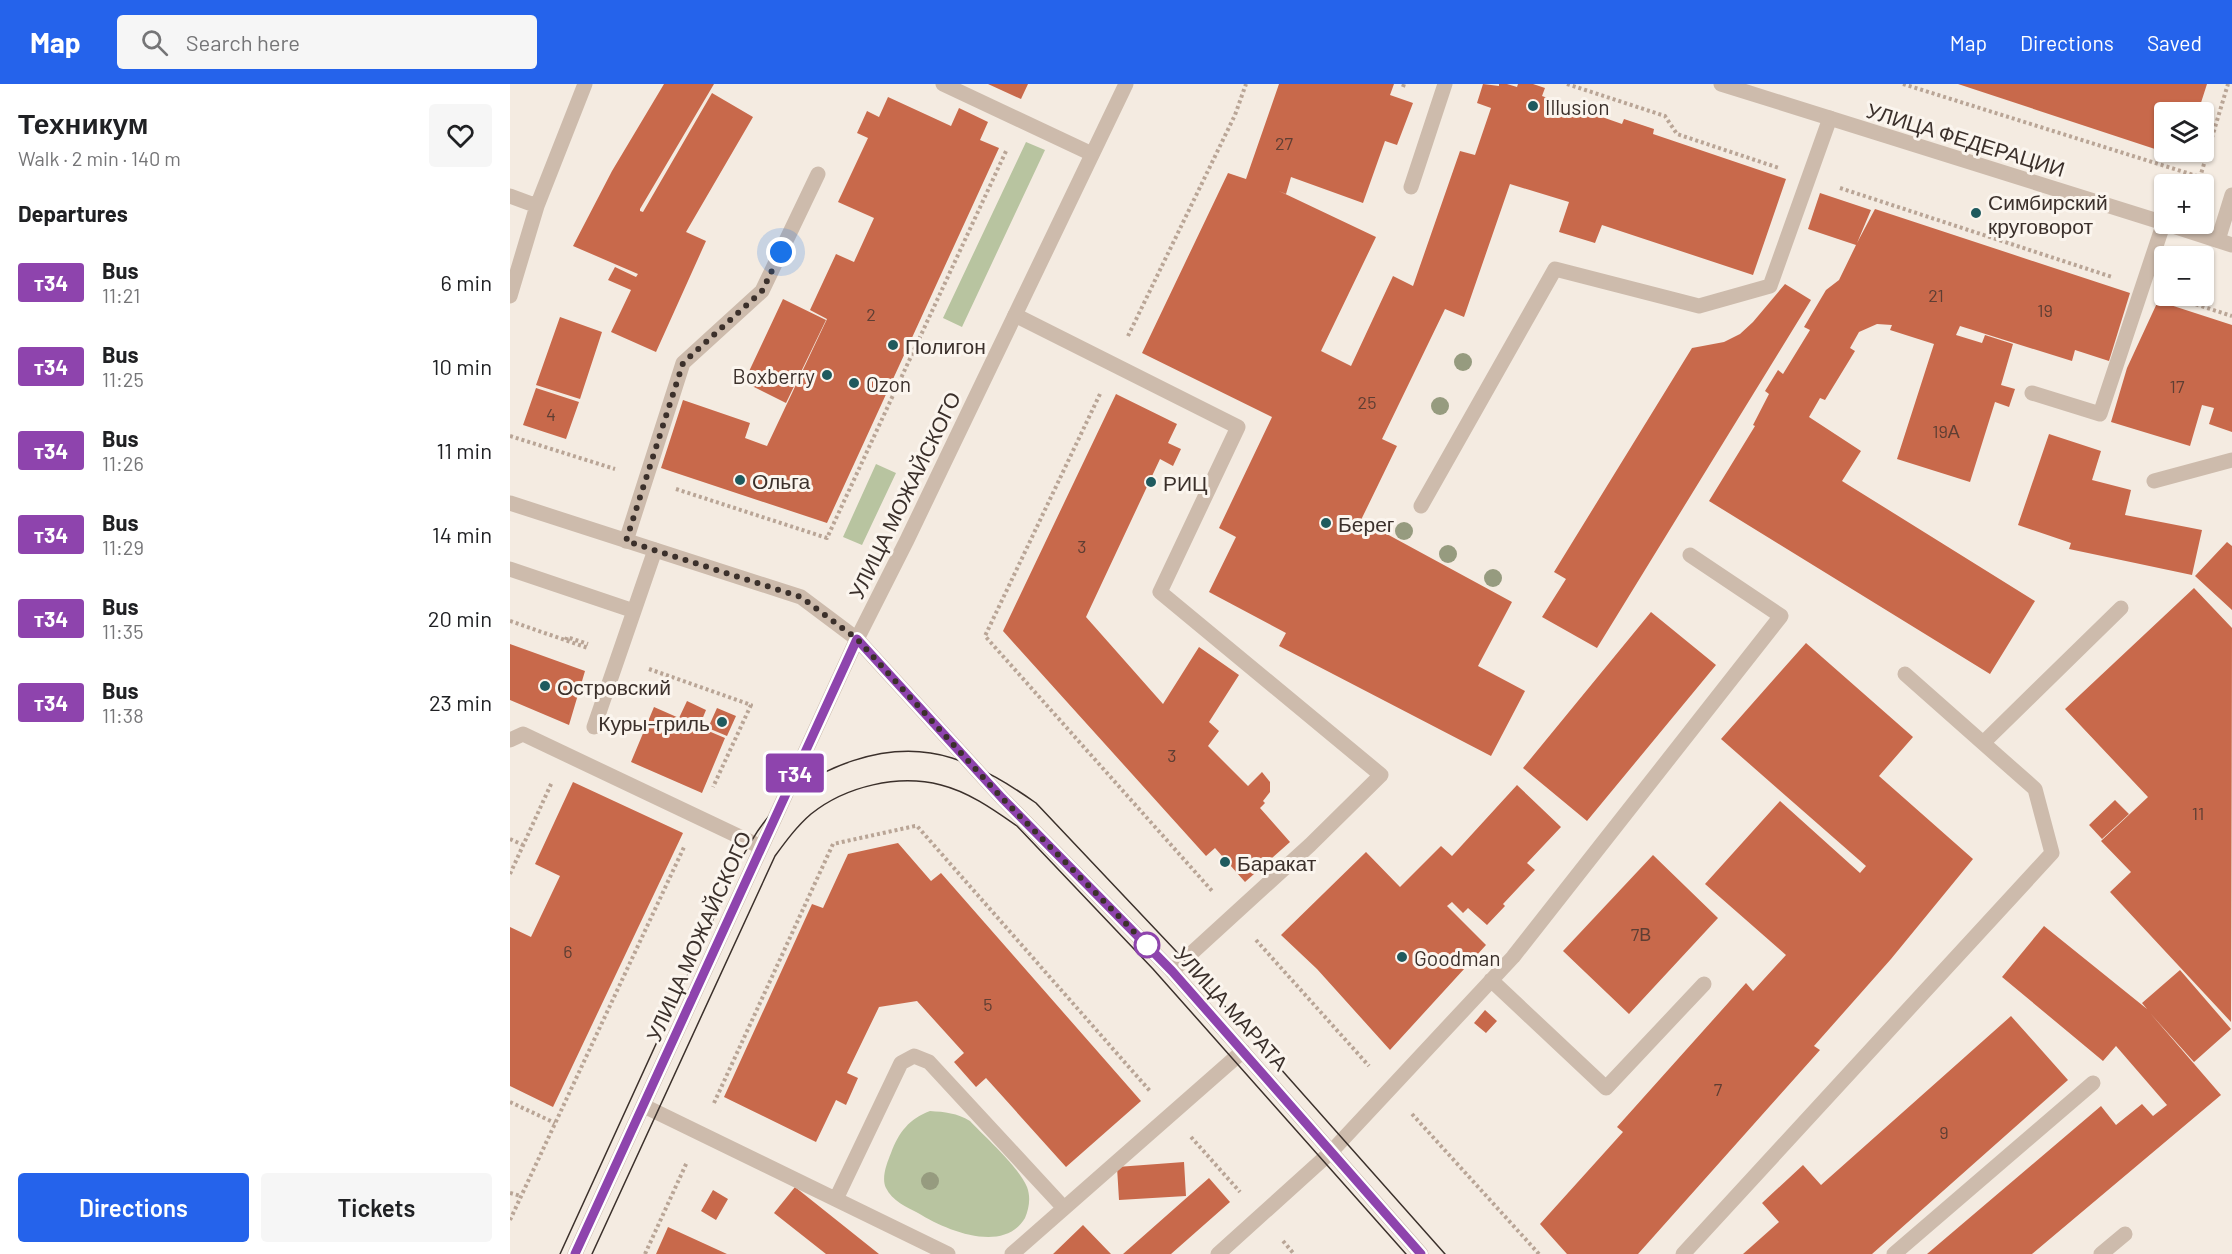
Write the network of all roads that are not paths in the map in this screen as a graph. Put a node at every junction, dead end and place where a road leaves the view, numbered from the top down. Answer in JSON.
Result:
{"nodes":[{"id":1,"x":585,"y":84,"type":"edge"},
{"id":2,"x":943,"y":84,"type":"edge"},
{"id":3,"x":1126,"y":84,"type":"edge"},
{"id":4,"x":1445,"y":84,"type":"edge"},
{"id":5,"x":1721,"y":84,"type":"edge"},
{"id":6,"x":1830,"y":118,"type":"junction"},
{"id":7,"x":1092,"y":154,"type":"junction"},
{"id":8,"x":818,"y":174,"type":"dead end"},
{"id":9,"x":1411,"y":187,"type":"dead end"},
{"id":10,"x":2232,"y":195,"type":"edge"},
{"id":11,"x":510,"y":196,"type":"edge"},
{"id":12,"x":537,"y":206,"type":"junction"},
{"id":13,"x":2154,"y":220,"type":"edge"},
{"id":14,"x":2161,"y":234,"type":"edge"},
{"id":15,"x":2198,"y":234,"type":"edge"},
{"id":16,"x":2225,"y":243,"type":"edge"},
{"id":17,"x":510,"y":296,"type":"edge"},
{"id":18,"x":1015,"y":315,"type":"junction"},
{"id":19,"x":2032,"y":393,"type":"dead end"},
{"id":20,"x":2232,"y":460,"type":"edge"},
{"id":21,"x":2154,"y":481,"type":"dead end"},
{"id":22,"x":510,"y":502,"type":"edge"},
{"id":23,"x":1421,"y":506,"type":"dead end"},
{"id":24,"x":626,"y":541,"type":"junction"},
{"id":25,"x":655,"y":550,"type":"junction"},
{"id":26,"x":1690,"y":555,"type":"dead end"},
{"id":27,"x":510,"y":569,"type":"edge"},
{"id":28,"x":2121,"y":608,"type":"dead end"},
{"id":29,"x":634,"y":611,"type":"junction"},
{"id":30,"x":857,"y":639,"type":"junction"},
{"id":31,"x":1905,"y":674,"type":"dead end"},
{"id":32,"x":594,"y":727,"type":"dead end"},
{"id":33,"x":510,"y":740,"type":"edge"},
{"id":34,"x":1983,"y":743,"type":"junction"},
{"id":35,"x":762,"y":846,"type":"junction"},
{"id":36,"x":1172,"y":971,"type":"junction"},
{"id":37,"x":1491,"y":980,"type":"junction"},
{"id":38,"x":1704,"y":984,"type":"dead end"},
{"id":39,"x":1242,"y":1051,"type":"junction"},
{"id":40,"x":2093,"y":1083,"type":"dead end"},
{"id":41,"x":644,"y":1106,"type":"junction"},
{"id":42,"x":1331,"y":1152,"type":"junction"},
{"id":43,"x":836,"y":1199,"type":"junction"},
{"id":44,"x":1064,"y":1208,"type":"junction"},
{"id":45,"x":2125,"y":1234,"type":"dead end"},
{"id":46,"x":575,"y":1254,"type":"edge"},
{"id":47,"x":948,"y":1254,"type":"edge"},
{"id":48,"x":1012,"y":1254,"type":"edge"},
{"id":49,"x":1218,"y":1254,"type":"edge"},
{"id":50,"x":1421,"y":1254,"type":"edge"},
{"id":51,"x":1683,"y":1254,"type":"edge"},
{"id":52,"x":1894,"y":1254,"type":"edge"},
{"id":53,"x":2101,"y":1254,"type":"edge"}],
"edges":[{"from":1,"to":12,"type":"street"},
{"from":2,"to":7,"type":"street"},
{"from":3,"to":7,"type":"street","name":"УЛИЦА МОЖАЙСКОГО"},
{"from":4,"to":9,"type":"street"},
{"from":5,"to":6,"type":"street","name":"УЛИЦА ФЕДЕРАЦИИ"},
{"from":6,"to":13,"type":"street","name":"УЛИЦА ФЕДЕРАЦИИ"},
{"from":6,"to":23,"type":"street"},
{"from":7,"to":18,"type":"street","name":"УЛИЦА МОЖАЙСКОГО"},
{"from":8,"to":24,"type":"street"},
{"from":10,"to":16,"type":"street"},
{"from":11,"to":12,"type":"street"},
{"from":12,"to":17,"type":"street"},
{"from":14,"to":19,"type":"street"},
{"from":15,"to":16,"type":"street","name":"УЛИЦА ФЕДЕРАЦИИ"},
{"from":18,"to":30,"type":"street","name":"УЛИЦА МОЖАЙСКОГО"},
{"from":18,"to":36,"type":"street"},
{"from":20,"to":21,"type":"street"},
{"from":22,"to":24,"type":"street","name":"УЛИЦА МАРАТА"},
{"from":24,"to":25,"type":"street","name":"УЛИЦА МАРАТА"},
{"from":25,"to":29,"type":"street"},
{"from":25,"to":30,"type":"street","name":"УЛИЦА МАРАТА"},
{"from":26,"to":37,"type":"street"},
{"from":27,"to":29,"type":"street"},
{"from":28,"to":34,"type":"street"},
{"from":29,"to":32,"type":"street"},
{"from":30,"to":35,"type":"street","name":"УЛИЦА МОЖАЙСКОГО"},
{"from":30,"to":36,"type":"street","name":"УЛИЦА МАРАТА"},
{"from":31,"to":34,"type":"street"},
{"from":33,"to":35,"type":"street"},
{"from":34,"to":51,"type":"street"},
{"from":35,"to":41,"type":"street","name":"УЛИЦА МОЖАЙСКОГО"},
{"from":36,"to":39,"type":"street","name":"УЛИЦА МАРАТА"},
{"from":37,"to":38,"type":"street"},
{"from":37,"to":42,"type":"street"},
{"from":39,"to":42,"type":"street","name":"УЛИЦА МАРАТА"},
{"from":39,"to":44,"type":"street"},
{"from":40,"to":52,"type":"street"},
{"from":41,"to":43,"type":"street"},
{"from":41,"to":46,"type":"street","name":"УЛИЦА МОЖАЙСКОГО"},
{"from":42,"to":49,"type":"street"},
{"from":42,"to":50,"type":"street","name":"УЛИЦА МАРАТА"},
{"from":43,"to":44,"type":"street"},
{"from":43,"to":47,"type":"street"},
{"from":44,"to":48,"type":"street"},
{"from":45,"to":53,"type":"street"}]}
